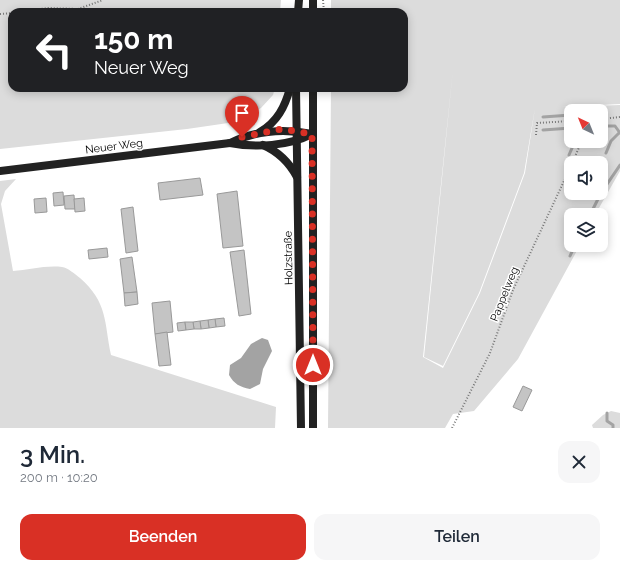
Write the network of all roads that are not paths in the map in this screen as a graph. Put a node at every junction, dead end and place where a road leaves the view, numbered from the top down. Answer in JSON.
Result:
{"nodes":[{"id":1,"x":289,"y":92,"type":"edge"},
{"id":2,"x":296,"y":92,"type":"edge"},
{"id":3,"x":313,"y":92,"type":"edge"},
{"id":4,"x":296,"y":131,"type":"junction"},
{"id":5,"x":255,"y":134,"type":"junction"},
{"id":6,"x":312,"y":134,"type":"junction"},
{"id":7,"x":297,"y":142,"type":"junction"},
{"id":8,"x":230,"y":143,"type":"junction"},
{"id":9,"x":262,"y":144,"type":"junction"},
{"id":10,"x":0,"y":171,"type":"edge"},
{"id":11,"x":298,"y":179,"type":"junction"},
{"id":12,"x":301,"y":428,"type":"edge"},
{"id":13,"x":313,"y":428,"type":"edge"}],
"edges":[{"from":1,"to":5,"type":"main road"},
{"from":2,"to":4,"type":"main road","name":"Holzstraße"},
{"from":3,"to":6,"type":"main road"},
{"from":4,"to":5,"type":"main road","name":"Neuer Weg"},
{"from":4,"to":6,"type":"main road","name":"Neuer Weg"},
{"from":4,"to":7,"type":"main road","name":"Holzstraße"},
{"from":5,"to":8,"type":"main road","name":"Neuer Weg"},
{"from":6,"to":7,"type":"main road","name":"Neuer Weg"},
{"from":6,"to":13,"type":"main road"},
{"from":7,"to":9,"type":"main road","name":"Neuer Weg"},
{"from":7,"to":11,"type":"main road","name":"Holzstraße"},
{"from":8,"to":9,"type":"main road","name":"Neuer Weg"},
{"from":8,"to":10,"type":"main road","name":"Neuer Weg"},
{"from":9,"to":11,"type":"main road"},
{"from":11,"to":12,"type":"main road","name":"Holzstraße"}]}
